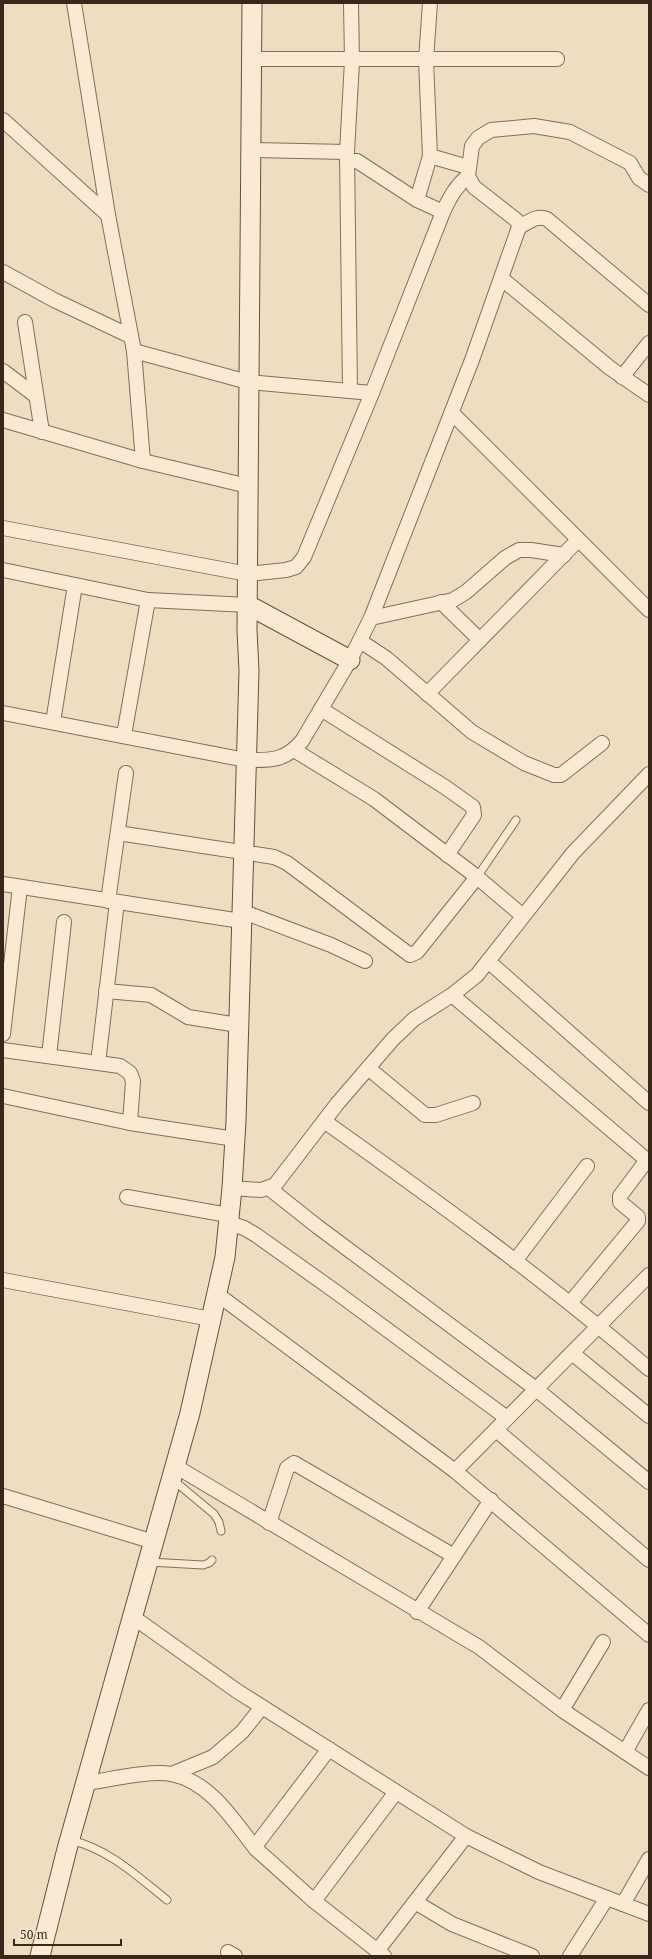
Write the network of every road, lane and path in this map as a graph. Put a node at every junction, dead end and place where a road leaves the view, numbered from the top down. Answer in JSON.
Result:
{"nodes":[{"id":1,"x":74,"y":3,"type":"edge"},
{"id":2,"x":252,"y":3,"type":"edge"},
{"id":3,"x":351,"y":3,"type":"edge"},
{"id":4,"x":430,"y":3,"type":"edge"},
{"id":5,"x":252,"y":59,"type":"junction"},
{"id":6,"x":557,"y":59,"type":"dead end"},
{"id":7,"x":352,"y":60,"type":"junction"},
{"id":8,"x":426,"y":60,"type":"junction"},
{"id":9,"x":3,"y":119,"type":"edge"},
{"id":10,"x":251,"y":150,"type":"junction"},
{"id":11,"x":347,"y":156,"type":"junction"},
{"id":12,"x":430,"y":156,"type":"junction"},
{"id":13,"x":468,"y":172,"type":"junction"},
{"id":14,"x":649,"y":185,"type":"edge"},
{"id":15,"x":417,"y":200,"type":"junction"},
{"id":16,"x":443,"y":212,"type":"junction"},
{"id":17,"x":108,"y":215,"type":"junction"},
{"id":18,"x":519,"y":227,"type":"junction"},
{"id":19,"x":3,"y":272,"type":"edge"},
{"id":20,"x":502,"y":279,"type":"junction"},
{"id":21,"x":649,"y":305,"type":"edge"},
{"id":22,"x":25,"y":322,"type":"dead end"},
{"id":23,"x":130,"y":336,"type":"junction"},
{"id":24,"x":649,"y":343,"type":"edge"},
{"id":25,"x":134,"y":351,"type":"junction"},
{"id":26,"x":3,"y":371,"type":"edge"},
{"id":27,"x":622,"y":377,"type":"junction"},
{"id":28,"x":248,"y":382,"type":"junction"},
{"id":29,"x":350,"y":391,"type":"junction"},
{"id":30,"x":372,"y":393,"type":"junction"},
{"id":31,"x":649,"y":395,"type":"edge"},
{"id":32,"x":36,"y":396,"type":"junction"},
{"id":33,"x":452,"y":413,"type":"junction"},
{"id":34,"x":3,"y":420,"type":"edge"},
{"id":35,"x":42,"y":432,"type":"junction"},
{"id":36,"x":143,"y":461,"type":"junction"},
{"id":37,"x":248,"y":486,"type":"junction"},
{"id":38,"x":3,"y":528,"type":"edge"},
{"id":39,"x":578,"y":540,"type":"junction"},
{"id":40,"x":564,"y":555,"type":"junction"},
{"id":41,"x":3,"y":570,"type":"edge"},
{"id":42,"x":248,"y":574,"type":"junction"},
{"id":43,"x":75,"y":585,"type":"junction"},
{"id":44,"x":148,"y":600,"type":"junction"},
{"id":45,"x":441,"y":602,"type":"junction"},
{"id":46,"x":248,"y":605,"type":"junction"},
{"id":47,"x":649,"y":610,"type":"edge"},
{"id":48,"x":371,"y":618,"type":"junction"},
{"id":49,"x":480,"y":640,"type":"junction"},
{"id":50,"x":360,"y":641,"type":"junction"},
{"id":51,"x":346,"y":667,"type":"junction"},
{"id":52,"x":427,"y":694,"type":"junction"},
{"id":53,"x":321,"y":709,"type":"junction"},
{"id":54,"x":3,"y":713,"type":"edge"},
{"id":55,"x":53,"y":722,"type":"junction"},
{"id":56,"x":124,"y":735,"type":"junction"},
{"id":57,"x":602,"y":744,"type":"dead end"},
{"id":58,"x":294,"y":750,"type":"junction"},
{"id":59,"x":246,"y":760,"type":"junction"},
{"id":60,"x":126,"y":774,"type":"dead end"},
{"id":61,"x":649,"y":774,"type":"edge"},
{"id":62,"x":516,"y":820,"type":"dead end"},
{"id":63,"x":118,"y":833,"type":"junction"},
{"id":64,"x":243,"y":851,"type":"junction"},
{"id":65,"x":447,"y":855,"type":"junction"},
{"id":66,"x":477,"y":877,"type":"junction"},
{"id":67,"x":3,"y":884,"type":"edge"},
{"id":68,"x":20,"y":887,"type":"junction"},
{"id":69,"x":113,"y":901,"type":"junction"},
{"id":70,"x":241,"y":916,"type":"junction"},
{"id":71,"x":523,"y":916,"type":"junction"},
{"id":72,"x":64,"y":922,"type":"dead end"},
{"id":73,"x":365,"y":961,"type":"dead end"},
{"id":74,"x":488,"y":961,"type":"junction"},
{"id":75,"x":106,"y":991,"type":"junction"},
{"id":76,"x":452,"y":996,"type":"junction"},
{"id":77,"x":238,"y":1025,"type":"junction"},
{"id":78,"x":3,"y":1034,"type":"edge"},
{"id":79,"x":3,"y":1050,"type":"edge"},
{"id":80,"x":49,"y":1056,"type":"junction"},
{"id":81,"x":98,"y":1063,"type":"junction"},
{"id":82,"x":368,"y":1068,"type":"junction"},
{"id":83,"x":3,"y":1096,"type":"edge"},
{"id":84,"x":649,"y":1102,"type":"edge"},
{"id":85,"x":473,"y":1103,"type":"dead end"},
{"id":86,"x":324,"y":1121,"type":"junction"},
{"id":87,"x":130,"y":1123,"type":"junction"},
{"id":88,"x":235,"y":1138,"type":"junction"},
{"id":89,"x":648,"y":1161,"type":"edge"},
{"id":90,"x":587,"y":1166,"type":"dead end"},
{"id":91,"x":232,"y":1188,"type":"junction"},
{"id":92,"x":270,"y":1189,"type":"junction"},
{"id":93,"x":127,"y":1196,"type":"dead end"},
{"id":94,"x":228,"y":1219,"type":"junction"},
{"id":95,"x":515,"y":1261,"type":"junction"},
{"id":96,"x":648,"y":1277,"type":"edge"},
{"id":97,"x":3,"y":1280,"type":"edge"},
{"id":98,"x":217,"y":1294,"type":"junction"},
{"id":99,"x":570,"y":1303,"type":"junction"},
{"id":100,"x":211,"y":1318,"type":"junction"},
{"id":101,"x":599,"y":1326,"type":"junction"},
{"id":102,"x":572,"y":1352,"type":"junction"},
{"id":103,"x":649,"y":1369,"type":"edge"},
{"id":104,"x":536,"y":1389,"type":"junction"},
{"id":105,"x":649,"y":1416,"type":"edge"},
{"id":106,"x":507,"y":1418,"type":"junction"},
{"id":107,"x":496,"y":1430,"type":"junction"},
{"id":108,"x":455,"y":1471,"type":"junction"},
{"id":109,"x":174,"y":1472,"type":"junction"},
{"id":110,"x":649,"y":1482,"type":"edge"},
{"id":111,"x":3,"y":1496,"type":"edge"},
{"id":112,"x":491,"y":1500,"type":"junction"},
{"id":113,"x":269,"y":1523,"type":"junction"},
{"id":114,"x":221,"y":1531,"type":"dead end"},
{"id":115,"x":154,"y":1542,"type":"junction"},
{"id":116,"x":454,"y":1556,"type":"junction"},
{"id":117,"x":212,"y":1560,"type":"dead end"},
{"id":118,"x":649,"y":1560,"type":"edge"},
{"id":119,"x":149,"y":1562,"type":"junction"},
{"id":120,"x":417,"y":1612,"type":"junction"},
{"id":121,"x":133,"y":1617,"type":"junction"},
{"id":122,"x":649,"y":1635,"type":"edge"},
{"id":123,"x":604,"y":1642,"type":"dead end"},
{"id":124,"x":262,"y":1707,"type":"junction"},
{"id":125,"x":562,"y":1710,"type":"junction"},
{"id":126,"x":649,"y":1710,"type":"edge"},
{"id":127,"x":329,"y":1748,"type":"junction"},
{"id":128,"x":625,"y":1752,"type":"junction"},
{"id":129,"x":649,"y":1768,"type":"edge"},
{"id":130,"x":172,"y":1774,"type":"junction"},
{"id":131,"x":86,"y":1783,"type":"junction"},
{"id":132,"x":396,"y":1792,"type":"junction"},
{"id":133,"x":466,"y":1836,"type":"junction"},
{"id":134,"x":70,"y":1840,"type":"junction"},
{"id":135,"x":256,"y":1849,"type":"junction"},
{"id":136,"x":649,"y":1859,"type":"edge"},
{"id":137,"x":606,"y":1898,"type":"junction"},
{"id":138,"x":167,"y":1900,"type":"dead end"},
{"id":139,"x":314,"y":1901,"type":"junction"},
{"id":140,"x":415,"y":1902,"type":"junction"},
{"id":141,"x":623,"y":1904,"type":"junction"},
{"id":142,"x":649,"y":1914,"type":"edge"},
{"id":143,"x":381,"y":1954,"type":"edge"},
{"id":144,"x":43,"y":1955,"type":"edge"},
{"id":145,"x":532,"y":1956,"type":"edge"},
{"id":146,"x":570,"y":1956,"type":"edge"}],
"edges":[{"from":1,"to":17,"type":"street"},
{"from":2,"to":5,"type":"main road"},
{"from":3,"to":7,"type":"street"},
{"from":4,"to":8,"type":"street"},
{"from":5,"to":7,"type":"street"},
{"from":5,"to":10,"type":"main road"},
{"from":6,"to":8,"type":"street"},
{"from":7,"to":8,"type":"street"},
{"from":7,"to":11,"type":"street"},
{"from":8,"to":12,"type":"street"},
{"from":9,"to":17,"type":"street"},
{"from":10,"to":11,"type":"street"},
{"from":10,"to":28,"type":"main road"},
{"from":11,"to":15,"type":"street"},
{"from":11,"to":29,"type":"street"},
{"from":12,"to":13,"type":"street"},
{"from":12,"to":15,"type":"street"},
{"from":13,"to":14,"type":"street"},
{"from":13,"to":16,"type":"street"},
{"from":13,"to":18,"type":"street"},
{"from":15,"to":16,"type":"street"},
{"from":16,"to":30,"type":"street"},
{"from":17,"to":23,"type":"street"},
{"from":18,"to":20,"type":"street"},
{"from":18,"to":21,"type":"street"},
{"from":19,"to":23,"type":"street"},
{"from":20,"to":27,"type":"street"},
{"from":20,"to":33,"type":"street"},
{"from":22,"to":32,"type":"street"},
{"from":23,"to":25,"type":"street"},
{"from":24,"to":27,"type":"street"},
{"from":25,"to":28,"type":"street"},
{"from":25,"to":36,"type":"street"},
{"from":26,"to":32,"type":"street"},
{"from":27,"to":31,"type":"street"},
{"from":28,"to":29,"type":"street"},
{"from":28,"to":37,"type":"main road"},
{"from":29,"to":30,"type":"street"},
{"from":30,"to":42,"type":"street"},
{"from":32,"to":35,"type":"street"},
{"from":33,"to":39,"type":"street"},
{"from":33,"to":48,"type":"street"},
{"from":34,"to":35,"type":"street"},
{"from":35,"to":36,"type":"street"},
{"from":36,"to":37,"type":"street"},
{"from":37,"to":42,"type":"main road"},
{"from":38,"to":42,"type":"street"},
{"from":39,"to":40,"type":"street"},
{"from":39,"to":47,"type":"street"},
{"from":40,"to":45,"type":"street"},
{"from":40,"to":49,"type":"street"},
{"from":41,"to":43,"type":"street"},
{"from":42,"to":46,"type":"main road"},
{"from":43,"to":44,"type":"street"},
{"from":43,"to":55,"type":"street"},
{"from":44,"to":46,"type":"street"},
{"from":44,"to":56,"type":"street"},
{"from":45,"to":48,"type":"street"},
{"from":45,"to":49,"type":"street"},
{"from":46,"to":51,"type":"main road"},
{"from":46,"to":59,"type":"main road"},
{"from":48,"to":50,"type":"street"},
{"from":49,"to":52,"type":"street"},
{"from":50,"to":51,"type":"street"},
{"from":50,"to":52,"type":"street"},
{"from":51,"to":53,"type":"street"},
{"from":52,"to":57,"type":"street"},
{"from":53,"to":58,"type":"street"},
{"from":53,"to":65,"type":"street"},
{"from":54,"to":55,"type":"street"},
{"from":55,"to":56,"type":"street"},
{"from":56,"to":59,"type":"street"},
{"from":58,"to":59,"type":"street"},
{"from":58,"to":65,"type":"street"},
{"from":59,"to":64,"type":"main road"},
{"from":60,"to":63,"type":"street"},
{"from":61,"to":71,"type":"street"},
{"from":62,"to":66,"type":"lane"},
{"from":63,"to":64,"type":"street"},
{"from":63,"to":69,"type":"street"},
{"from":64,"to":66,"type":"street"},
{"from":64,"to":70,"type":"main road"},
{"from":65,"to":66,"type":"street"},
{"from":66,"to":71,"type":"street"},
{"from":67,"to":68,"type":"street"},
{"from":68,"to":69,"type":"street"},
{"from":68,"to":78,"type":"street"},
{"from":69,"to":70,"type":"street"},
{"from":69,"to":75,"type":"street"},
{"from":70,"to":73,"type":"street"},
{"from":70,"to":77,"type":"main road"},
{"from":71,"to":74,"type":"street"},
{"from":72,"to":80,"type":"street"},
{"from":74,"to":76,"type":"street"},
{"from":74,"to":84,"type":"street"},
{"from":75,"to":77,"type":"street"},
{"from":75,"to":81,"type":"street"},
{"from":76,"to":82,"type":"street"},
{"from":76,"to":89,"type":"street"},
{"from":77,"to":88,"type":"main road"},
{"from":79,"to":80,"type":"street"},
{"from":80,"to":81,"type":"street"},
{"from":81,"to":87,"type":"street"},
{"from":82,"to":85,"type":"street"},
{"from":82,"to":86,"type":"street"},
{"from":83,"to":87,"type":"street"},
{"from":86,"to":92,"type":"street"},
{"from":86,"to":95,"type":"street"},
{"from":87,"to":88,"type":"street"},
{"from":88,"to":91,"type":"main road"},
{"from":89,"to":99,"type":"street"},
{"from":90,"to":95,"type":"street"},
{"from":91,"to":92,"type":"street"},
{"from":91,"to":94,"type":"main road"},
{"from":92,"to":104,"type":"street"},
{"from":93,"to":94,"type":"street"},
{"from":94,"to":98,"type":"main road"},
{"from":94,"to":106,"type":"street"},
{"from":95,"to":99,"type":"street"},
{"from":96,"to":101,"type":"street"},
{"from":97,"to":100,"type":"street"},
{"from":98,"to":100,"type":"main road"},
{"from":98,"to":108,"type":"street"},
{"from":99,"to":101,"type":"street"},
{"from":100,"to":109,"type":"main road"},
{"from":101,"to":102,"type":"street"},
{"from":101,"to":103,"type":"street"},
{"from":102,"to":104,"type":"street"},
{"from":102,"to":105,"type":"street"},
{"from":104,"to":106,"type":"street"},
{"from":104,"to":110,"type":"street"},
{"from":106,"to":107,"type":"street"},
{"from":107,"to":108,"type":"street"},
{"from":107,"to":118,"type":"street"},
{"from":108,"to":112,"type":"street"},
{"from":109,"to":113,"type":"street"},
{"from":109,"to":114,"type":"lane"},
{"from":109,"to":115,"type":"main road"},
{"from":111,"to":115,"type":"street"},
{"from":112,"to":116,"type":"street"},
{"from":112,"to":122,"type":"street"},
{"from":113,"to":116,"type":"street"},
{"from":113,"to":120,"type":"street"},
{"from":115,"to":119,"type":"main road"},
{"from":116,"to":120,"type":"street"},
{"from":117,"to":119,"type":"lane"},
{"from":119,"to":121,"type":"main road"},
{"from":120,"to":125,"type":"street"},
{"from":121,"to":124,"type":"street"},
{"from":121,"to":131,"type":"main road"},
{"from":123,"to":125,"type":"street"},
{"from":124,"to":127,"type":"street"},
{"from":124,"to":130,"type":"street"},
{"from":125,"to":128,"type":"street"},
{"from":126,"to":128,"type":"street"},
{"from":127,"to":132,"type":"street"},
{"from":127,"to":135,"type":"street"},
{"from":128,"to":129,"type":"street"},
{"from":130,"to":131,"type":"street"},
{"from":130,"to":135,"type":"street"},
{"from":131,"to":134,"type":"main road"},
{"from":132,"to":133,"type":"street"},
{"from":132,"to":139,"type":"street"},
{"from":133,"to":137,"type":"street"},
{"from":133,"to":140,"type":"street"},
{"from":134,"to":138,"type":"lane"},
{"from":134,"to":144,"type":"main road"},
{"from":135,"to":139,"type":"street"},
{"from":136,"to":141,"type":"street"},
{"from":137,"to":141,"type":"street"},
{"from":137,"to":146,"type":"street"},
{"from":139,"to":143,"type":"street"},
{"from":140,"to":143,"type":"street"},
{"from":140,"to":145,"type":"street"},
{"from":141,"to":142,"type":"street"}]}
